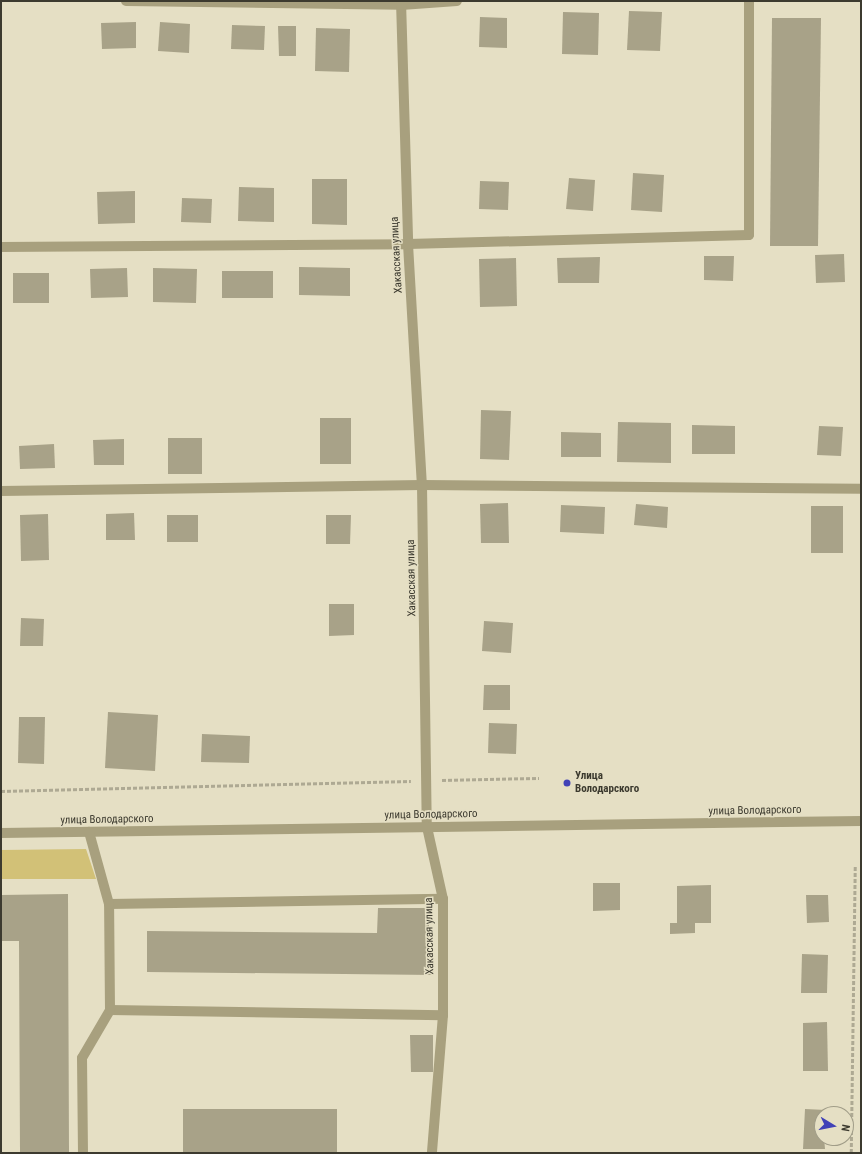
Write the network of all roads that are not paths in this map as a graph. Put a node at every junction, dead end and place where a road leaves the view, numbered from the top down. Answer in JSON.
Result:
{"nodes":[{"id":1,"x":126,"y":1,"type":"edge"},
{"id":2,"x":456,"y":1,"type":"edge"},
{"id":3,"x":749,"y":1,"type":"edge"},
{"id":4,"x":401,"y":3,"type":"edge"},
{"id":5,"x":408,"y":244,"type":"junction"},
{"id":6,"x":1,"y":247,"type":"edge"},
{"id":7,"x":422,"y":485,"type":"junction"},
{"id":8,"x":861,"y":489,"type":"edge"},
{"id":9,"x":1,"y":491,"type":"edge"},
{"id":10,"x":861,"y":821,"type":"edge"},
{"id":11,"x":427,"y":827,"type":"junction"},
{"id":12,"x":89,"y":832,"type":"junction"},
{"id":13,"x":1,"y":833,"type":"edge"},
{"id":14,"x":443,"y":899,"type":"junction"},
{"id":15,"x":109,"y":904,"type":"junction"},
{"id":16,"x":110,"y":1010,"type":"junction"},
{"id":17,"x":443,"y":1015,"type":"junction"},
{"id":18,"x":83,"y":1153,"type":"edge"},
{"id":19,"x":432,"y":1153,"type":"edge"}],
"edges":[{"from":1,"to":4,"type":"street"},
{"from":2,"to":4,"type":"street"},
{"from":3,"to":5,"type":"street"},
{"from":4,"to":5,"type":"street","name":"Хакасская улица"},
{"from":5,"to":6,"type":"street"},
{"from":5,"to":7,"type":"street","name":"Хакасская улица"},
{"from":7,"to":8,"type":"street"},
{"from":7,"to":9,"type":"street"},
{"from":7,"to":11,"type":"street","name":"Хакасская улица"},
{"from":10,"to":11,"type":"street","name":"улица Володарского"},
{"from":11,"to":12,"type":"street","name":"улица Володарского"},
{"from":11,"to":14,"type":"street","name":"Хакасская улица"},
{"from":12,"to":13,"type":"street","name":"улица Володарского"},
{"from":12,"to":15,"type":"street"},
{"from":14,"to":15,"type":"street"},
{"from":14,"to":17,"type":"street","name":"Хакасская улица"},
{"from":15,"to":16,"type":"street"},
{"from":16,"to":17,"type":"street"},
{"from":16,"to":18,"type":"street"},
{"from":17,"to":19,"type":"street","name":"Хакасская улица"}]}
